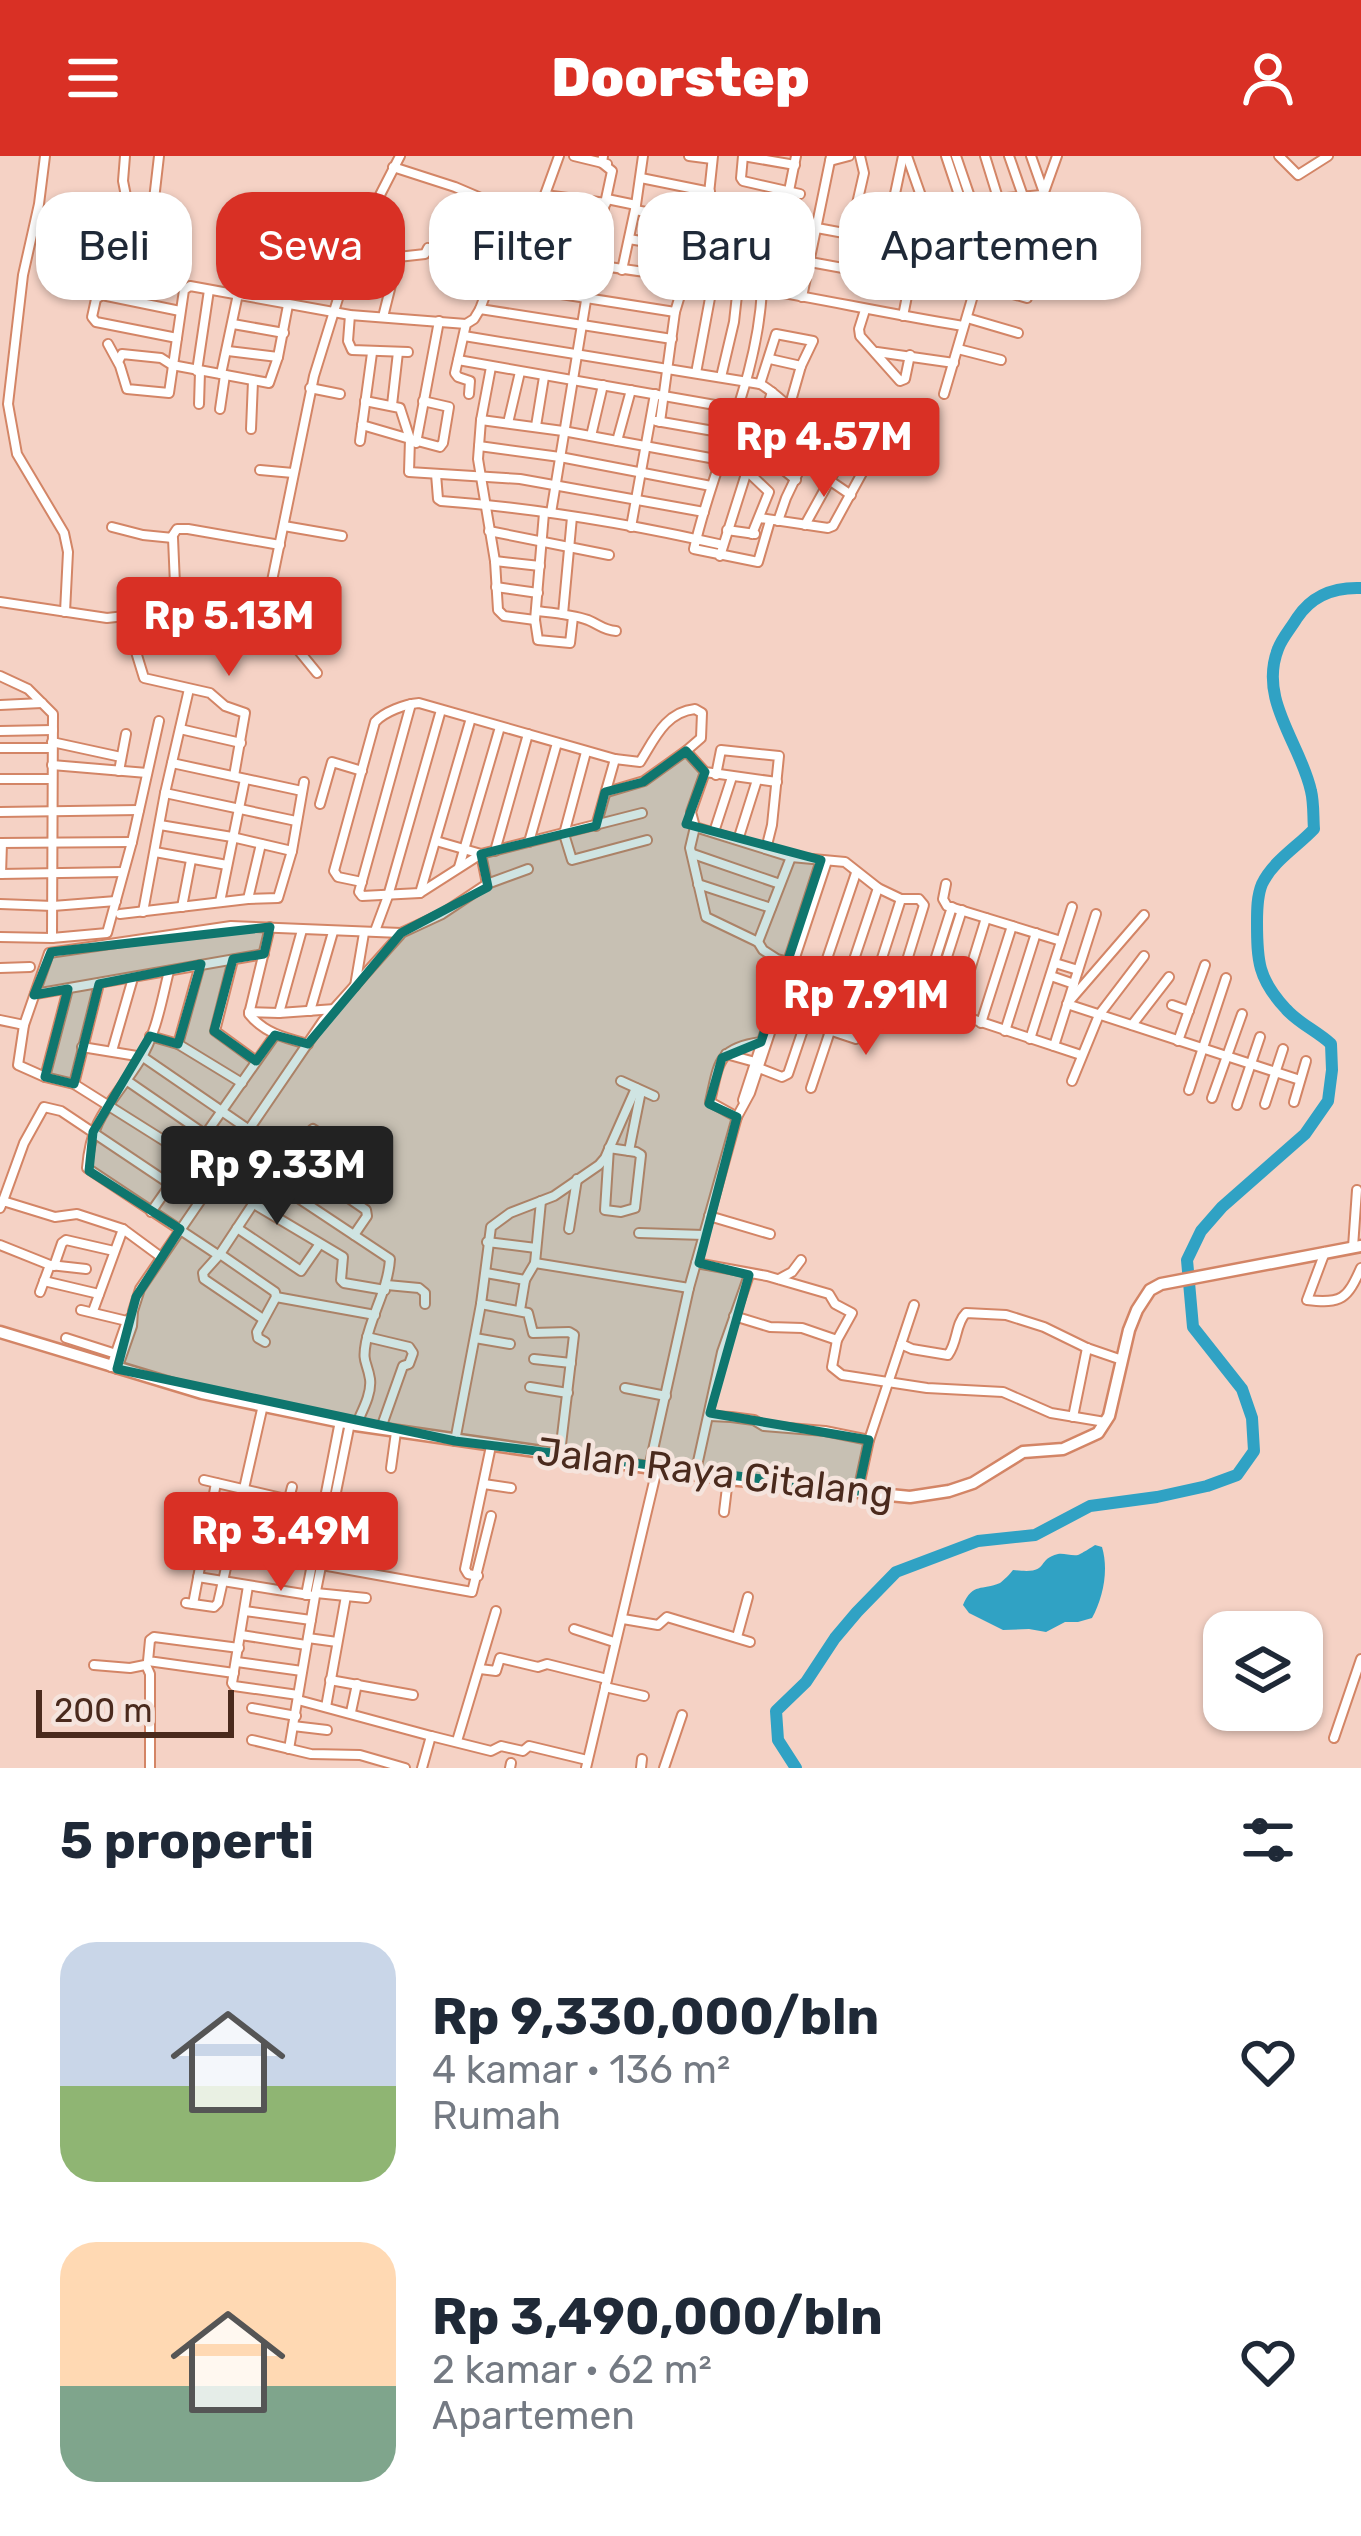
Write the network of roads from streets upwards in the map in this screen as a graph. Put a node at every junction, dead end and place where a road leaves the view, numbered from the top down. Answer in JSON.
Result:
{"nodes":[{"id":1,"x":45,"y":156,"type":"edge"},
{"id":2,"x":125,"y":156,"type":"edge"},
{"id":3,"x":159,"y":156,"type":"edge"},
{"id":4,"x":400,"y":156,"type":"edge"},
{"id":5,"x":559,"y":156,"type":"edge"},
{"id":6,"x":576,"y":156,"type":"edge"},
{"id":7,"x":644,"y":156,"type":"edge"},
{"id":8,"x":689,"y":156,"type":"edge"},
{"id":9,"x":743,"y":156,"type":"edge"},
{"id":10,"x":849,"y":156,"type":"edge"},
{"id":11,"x":860,"y":156,"type":"edge"},
{"id":12,"x":905,"y":156,"type":"edge"},
{"id":13,"x":946,"y":156,"type":"edge"},
{"id":14,"x":956,"y":156,"type":"edge"},
{"id":15,"x":985,"y":156,"type":"edge"},
{"id":16,"x":1009,"y":156,"type":"edge"},
{"id":17,"x":1031,"y":156,"type":"edge"},
{"id":18,"x":1058,"y":156,"type":"edge"},
{"id":19,"x":1279,"y":156,"type":"edge"},
{"id":20,"x":1328,"y":156,"type":"edge"},
{"id":21,"x":713,"y":158,"type":"edge"},
{"id":22,"x":831,"y":159,"type":"edge"},
{"id":23,"x":795,"y":160,"type":"edge"},
{"id":24,"x":606,"y":161,"type":"edge"},
{"id":25,"x":393,"y":167,"type":"junction"},
{"id":26,"x":641,"y":178,"type":"junction"},
{"id":27,"x":789,"y":191,"type":"junction"},
{"id":28,"x":126,"y":192,"type":"edge"},
{"id":29,"x":155,"y":192,"type":"edge"},
{"id":30,"x":382,"y":192,"type":"edge"},
{"id":31,"x":464,"y":192,"type":"edge"},
{"id":32,"x":546,"y":192,"type":"edge"},
{"id":33,"x":608,"y":192,"type":"edge"},
{"id":34,"x":710,"y":192,"type":"joint"},
{"id":35,"x":793,"y":192,"type":"edge"},
{"id":36,"x":860,"y":192,"type":"edge"},
{"id":37,"x":895,"y":192,"type":"edge"},
{"id":38,"x":918,"y":192,"type":"edge"},
{"id":39,"x":961,"y":192,"type":"edge"},
{"id":40,"x":968,"y":192,"type":"edge"},
{"id":41,"x":996,"y":192,"type":"edge"},
{"id":42,"x":1021,"y":192,"type":"edge"},
{"id":43,"x":1043,"y":192,"type":"edge"},
{"id":44,"x":1043,"y":192,"type":"edge"},
{"id":45,"x":614,"y":202,"type":"edge"},
{"id":46,"x":636,"y":207,"type":"junction"},
{"id":47,"x":817,"y":228,"type":"junction"},
{"id":48,"x":839,"y":232,"type":"edge"},
{"id":49,"x":815,"y":238,"type":"edge"},
{"id":50,"x":629,"y":239,"type":"junction"},
{"id":51,"x":638,"y":241,"type":"edge"},
{"id":52,"x":428,"y":248,"type":"dead end"},
{"id":53,"x":405,"y":256,"type":"edge"},
{"id":54,"x":614,"y":268,"type":"edge"},
{"id":55,"x":622,"y":270,"type":"junction"},
{"id":56,"x":638,"y":272,"type":"edge"},
{"id":57,"x":209,"y":290,"type":"junction"},
{"id":58,"x":216,"y":291,"type":"edge"},
{"id":59,"x":96,"y":300,"type":"edge"},
{"id":60,"x":126,"y":300,"type":"edge"},
{"id":61,"x":237,"y":300,"type":"edge"},
{"id":62,"x":265,"y":300,"type":"edge"},
{"id":63,"x":339,"y":300,"type":"edge"},
{"id":64,"x":388,"y":300,"type":"edge"},
{"id":65,"x":483,"y":300,"type":"edge"},
{"id":66,"x":587,"y":300,"type":"joint"},
{"id":67,"x":678,"y":300,"type":"edge"},
{"id":68,"x":709,"y":300,"type":"edge"},
{"id":69,"x":736,"y":300,"type":"edge"},
{"id":70,"x":761,"y":300,"type":"edge"},
{"id":71,"x":815,"y":300,"type":"edge"},
{"id":72,"x":906,"y":300,"type":"edge"},
{"id":73,"x":971,"y":300,"type":"edge"},
{"id":74,"x":288,"y":305,"type":"junction"},
{"id":75,"x":479,"y":309,"type":"junction"},
{"id":76,"x":865,"y":310,"type":"junction"},
{"id":77,"x":180,"y":311,"type":"junction"},
{"id":78,"x":675,"y":312,"type":"junction"},
{"id":79,"x":335,"y":313,"type":"junction"},
{"id":80,"x":350,"y":315,"type":"junction"},
{"id":81,"x":903,"y":316,"type":"junction"},
{"id":82,"x":383,"y":317,"type":"junction"},
{"id":83,"x":439,"y":321,"type":"junction"},
{"id":84,"x":965,"y":322,"type":"junction"},
{"id":85,"x":233,"y":324,"type":"junction"},
{"id":86,"x":466,"y":324,"type":"junction"},
{"id":87,"x":584,"y":326,"type":"junction"},
{"id":88,"x":284,"y":333,"type":"junction"},
{"id":89,"x":1018,"y":333,"type":"dead end"},
{"id":90,"x":464,"y":336,"type":"junction"},
{"id":91,"x":178,"y":338,"type":"junction"},
{"id":92,"x":672,"y":339,"type":"junction"},
{"id":93,"x":107,"y":344,"type":"dead end"},
{"id":94,"x":958,"y":349,"type":"junction"},
{"id":95,"x":228,"y":350,"type":"junction"},
{"id":96,"x":372,"y":352,"type":"junction"},
{"id":97,"x":875,"y":352,"type":"junction"},
{"id":98,"x":578,"y":354,"type":"junction"},
{"id":99,"x":910,"y":355,"type":"junction"},
{"id":100,"x":278,"y":357,"type":"junction"},
{"id":101,"x":770,"y":359,"type":"junction"},
{"id":102,"x":458,"y":360,"type":"junction"},
{"id":103,"x":1001,"y":360,"type":"dead end"},
{"id":104,"x":118,"y":362,"type":"junction"},
{"id":105,"x":954,"y":363,"type":"junction"},
{"id":106,"x":172,"y":365,"type":"junction"},
{"id":107,"x":801,"y":366,"type":"junction"},
{"id":108,"x":491,"y":367,"type":"junction"},
{"id":109,"x":668,"y":368,"type":"junction"},
{"id":110,"x":199,"y":371,"type":"junction"},
{"id":111,"x":520,"y":371,"type":"junction"},
{"id":112,"x":696,"y":373,"type":"junction"},
{"id":113,"x":223,"y":375,"type":"junction"},
{"id":114,"x":544,"y":377,"type":"junction"},
{"id":115,"x":721,"y":377,"type":"junction"},
{"id":116,"x":574,"y":380,"type":"junction"},
{"id":117,"x":253,"y":381,"type":"junction"},
{"id":118,"x":747,"y":382,"type":"junction"},
{"id":119,"x":603,"y":384,"type":"junction"},
{"id":120,"x":760,"y":384,"type":"junction"},
{"id":121,"x":310,"y":388,"type":"junction"},
{"id":122,"x":631,"y":390,"type":"junction"},
{"id":123,"x":772,"y":391,"type":"junction"},
{"id":124,"x":340,"y":394,"type":"dead end"},
{"id":125,"x":469,"y":394,"type":"dead end"},
{"id":126,"x":944,"y":394,"type":"dead end"},
{"id":127,"x":659,"y":395,"type":"junction"},
{"id":128,"x":364,"y":401,"type":"junction"},
{"id":129,"x":423,"y":401,"type":"junction"},
{"id":130,"x":199,"y":404,"type":"dead end"},
{"id":131,"x":396,"y":406,"type":"junction"},
{"id":132,"x":220,"y":409,"type":"dead end"},
{"id":133,"x":738,"y":409,"type":"junction"},
{"id":134,"x":789,"y":410,"type":"junction"},
{"id":135,"x":421,"y":412,"type":"junction"},
{"id":136,"x":481,"y":420,"type":"junction"},
{"id":137,"x":656,"y":421,"type":"junction"},
{"id":138,"x":508,"y":423,"type":"junction"},
{"id":139,"x":763,"y":423,"type":"junction"},
{"id":140,"x":362,"y":425,"type":"junction"},
{"id":141,"x":536,"y":426,"type":"junction"},
{"id":142,"x":251,"y":429,"type":"dead end"},
{"id":143,"x":563,"y":430,"type":"junction"},
{"id":144,"x":731,"y":434,"type":"junction"},
{"id":145,"x":591,"y":436,"type":"junction"},
{"id":146,"x":816,"y":440,"type":"junction"},
{"id":147,"x":360,"y":441,"type":"dead end"},
{"id":148,"x":413,"y":441,"type":"junction"},
{"id":149,"x":617,"y":441,"type":"junction"},
{"id":150,"x":479,"y":446,"type":"junction"},
{"id":151,"x":755,"y":446,"type":"junction"},
{"id":152,"x":647,"y":447,"type":"junction"},
{"id":153,"x":560,"y":457,"type":"junction"},
{"id":154,"x":842,"y":458,"type":"junction"},
{"id":155,"x":806,"y":459,"type":"junction"},
{"id":156,"x":721,"y":460,"type":"junction"},
{"id":157,"x":260,"y":470,"type":"dead end"},
{"id":158,"x":747,"y":471,"type":"junction"},
{"id":159,"x":292,"y":473,"type":"junction"},
{"id":160,"x":642,"y":473,"type":"junction"},
{"id":161,"x":436,"y":474,"type":"junction"},
{"id":162,"x":482,"y":476,"type":"junction"},
{"id":163,"x":796,"y":480,"type":"junction"},
{"id":164,"x":828,"y":481,"type":"junction"},
{"id":165,"x":556,"y":485,"type":"junction"},
{"id":166,"x":711,"y":486,"type":"junction"},
{"id":167,"x":851,"y":495,"type":"junction"},
{"id":168,"x":634,"y":499,"type":"junction"},
{"id":169,"x":486,"y":503,"type":"junction"},
{"id":170,"x":704,"y":512,"type":"junction"},
{"id":171,"x":548,"y":513,"type":"junction"},
{"id":172,"x":572,"y":517,"type":"junction"},
{"id":173,"x":769,"y":520,"type":"junction"},
{"id":174,"x":806,"y":524,"type":"junction"},
{"id":175,"x":284,"y":526,"type":"junction"},
{"id":176,"x":112,"y":527,"type":"dead end"},
{"id":177,"x":631,"y":527,"type":"junction"},
{"id":178,"x":727,"y":530,"type":"junction"},
{"id":179,"x":489,"y":531,"type":"junction"},
{"id":180,"x":752,"y":534,"type":"junction"},
{"id":181,"x":342,"y":536,"type":"dead end"},
{"id":182,"x":765,"y":537,"type":"junction"},
{"id":183,"x":171,"y":538,"type":"junction"},
{"id":184,"x":697,"y":539,"type":"junction"},
{"id":185,"x":542,"y":540,"type":"junction"},
{"id":186,"x":280,"y":545,"type":"junction"},
{"id":187,"x":723,"y":545,"type":"junction"},
{"id":188,"x":571,"y":547,"type":"junction"},
{"id":189,"x":609,"y":555,"type":"dead end"},
{"id":190,"x":720,"y":556,"type":"junction"},
{"id":191,"x":494,"y":561,"type":"junction"},
{"id":192,"x":540,"y":566,"type":"junction"},
{"id":193,"x":496,"y":587,"type":"junction"},
{"id":194,"x":538,"y":593,"type":"junction"},
{"id":195,"x":0,"y":602,"type":"edge"},
{"id":196,"x":176,"y":608,"type":"junction"},
{"id":197,"x":64,"y":612,"type":"junction"},
{"id":198,"x":536,"y":615,"type":"junction"},
{"id":199,"x":568,"y":615,"type":"junction"},
{"id":200,"x":125,"y":616,"type":"junction"},
{"id":201,"x":264,"y":620,"type":"junction"},
{"id":202,"x":616,"y":631,"type":"dead end"},
{"id":203,"x":317,"y":673,"type":"dead end"},
{"id":204,"x":0,"y":676,"type":"edge"},
{"id":205,"x":189,"y":688,"type":"junction"},
{"id":206,"x":44,"y":703,"type":"junction"},
{"id":207,"x":411,"y":704,"type":"junction"},
{"id":208,"x":0,"y":705,"type":"edge"},
{"id":209,"x":441,"y":710,"type":"junction"},
{"id":210,"x":471,"y":718,"type":"junction"},
{"id":211,"x":159,"y":721,"type":"dead end"},
{"id":212,"x":500,"y":727,"type":"junction"},
{"id":213,"x":180,"y":729,"type":"junction"},
{"id":214,"x":52,"y":730,"type":"junction"},
{"id":215,"x":0,"y":731,"type":"edge"},
{"id":216,"x":126,"y":734,"type":"dead end"},
{"id":217,"x":528,"y":734,"type":"junction"},
{"id":218,"x":241,"y":742,"type":"junction"},
{"id":219,"x":557,"y":742,"type":"junction"},
{"id":220,"x":52,"y":745,"type":"junction"},
{"id":221,"x":0,"y":748,"type":"edge"},
{"id":222,"x":586,"y":751,"type":"junction"},
{"id":223,"x":688,"y":754,"type":"junction"},
{"id":224,"x":121,"y":757,"type":"junction"},
{"id":225,"x":615,"y":759,"type":"junction"},
{"id":226,"x":172,"y":763,"type":"junction"},
{"id":227,"x":52,"y":765,"type":"junction"},
{"id":228,"x":119,"y":771,"type":"junction"},
{"id":229,"x":362,"y":771,"type":"junction"},
{"id":230,"x":708,"y":772,"type":"junction"},
{"id":231,"x":147,"y":773,"type":"junction"},
{"id":232,"x":234,"y":776,"type":"junction"},
{"id":233,"x":732,"y":777,"type":"junction"},
{"id":234,"x":0,"y":779,"type":"edge"},
{"id":235,"x":52,"y":779,"type":"junction"},
{"id":236,"x":245,"y":779,"type":"junction"},
{"id":237,"x":757,"y":780,"type":"junction"},
{"id":238,"x":777,"y":782,"type":"junction"},
{"id":239,"x":605,"y":792,"type":"junction"},
{"id":240,"x":165,"y":794,"type":"junction"},
{"id":241,"x":320,"y":804,"type":"dead end"},
{"id":242,"x":238,"y":809,"type":"junction"},
{"id":243,"x":139,"y":810,"type":"junction"},
{"id":244,"x":52,"y":811,"type":"junction"},
{"id":245,"x":0,"y":812,"type":"edge"},
{"id":246,"x":642,"y":813,"type":"dead end"},
{"id":247,"x":296,"y":821,"type":"junction"},
{"id":248,"x":160,"y":825,"type":"junction"},
{"id":249,"x":596,"y":826,"type":"junction"},
{"id":250,"x":695,"y":827,"type":"junction"},
{"id":251,"x":714,"y":832,"type":"junction"},
{"id":252,"x":564,"y":834,"type":"junction"},
{"id":253,"x":232,"y":837,"type":"junction"},
{"id":254,"x":647,"y":840,"type":"dead end"},
{"id":255,"x":739,"y":840,"type":"junction"},
{"id":256,"x":436,"y":841,"type":"junction"},
{"id":257,"x":52,"y":842,"type":"junction"},
{"id":258,"x":131,"y":842,"type":"junction"},
{"id":259,"x":1,"y":843,"type":"edge"},
{"id":260,"x":529,"y":843,"type":"junction"},
{"id":261,"x":261,"y":844,"type":"junction"},
{"id":262,"x":464,"y":849,"type":"junction"},
{"id":263,"x":766,"y":849,"type":"junction"},
{"id":264,"x":292,"y":851,"type":"junction"},
{"id":265,"x":495,"y":851,"type":"junction"},
{"id":266,"x":155,"y":852,"type":"junction"},
{"id":267,"x":481,"y":854,"type":"junction"},
{"id":268,"x":693,"y":854,"type":"junction"},
{"id":269,"x":791,"y":857,"type":"junction"},
{"id":270,"x":191,"y":860,"type":"junction"},
{"id":271,"x":824,"y":861,"type":"junction"},
{"id":272,"x":227,"y":866,"type":"junction"},
{"id":273,"x":459,"y":869,"type":"junction"},
{"id":274,"x":529,"y":869,"type":"dead end"},
{"id":275,"x":123,"y":872,"type":"junction"},
{"id":276,"x":53,"y":873,"type":"junction"},
{"id":277,"x":856,"y":873,"type":"junction"},
{"id":278,"x":1,"y":874,"type":"edge"},
{"id":279,"x":362,"y":882,"type":"junction"},
{"id":280,"x":697,"y":883,"type":"junction"},
{"id":281,"x":487,"y":884,"type":"junction"},
{"id":282,"x":780,"y":884,"type":"junction"},
{"id":283,"x":946,"y":884,"type":"dead end"},
{"id":284,"x":878,"y":889,"type":"junction"},
{"id":285,"x":420,"y":893,"type":"junction"},
{"id":286,"x":388,"y":896,"type":"junction"},
{"id":287,"x":248,"y":899,"type":"junction"},
{"id":288,"x":901,"y":899,"type":"junction"},
{"id":289,"x":116,"y":901,"type":"junction"},
{"id":290,"x":220,"y":902,"type":"junction"},
{"id":291,"x":0,"y":904,"type":"edge"},
{"id":292,"x":53,"y":905,"type":"junction"},
{"id":293,"x":182,"y":907,"type":"junction"},
{"id":294,"x":771,"y":908,"type":"junction"},
{"id":295,"x":1072,"y":908,"type":"dead end"},
{"id":296,"x":957,"y":909,"type":"junction"},
{"id":297,"x":143,"y":912,"type":"junction"},
{"id":298,"x":119,"y":914,"type":"dead end"},
{"id":299,"x":1096,"y":914,"type":"dead end"},
{"id":300,"x":1144,"y":915,"type":"dead end"},
{"id":301,"x":986,"y":918,"type":"junction"},
{"id":302,"x":1012,"y":926,"type":"junction"},
{"id":303,"x":270,"y":927,"type":"junction"},
{"id":304,"x":302,"y":930,"type":"junction"},
{"id":305,"x":333,"y":932,"type":"junction"},
{"id":306,"x":369,"y":932,"type":"junction"},
{"id":307,"x":401,"y":933,"type":"junction"},
{"id":308,"x":1036,"y":933,"type":"junction"},
{"id":309,"x":0,"y":937,"type":"edge"},
{"id":310,"x":52,"y":938,"type":"junction"},
{"id":311,"x":1061,"y":941,"type":"junction"},
{"id":312,"x":758,"y":942,"type":"junction"},
{"id":313,"x":264,"y":955,"type":"junction"},
{"id":314,"x":1144,"y":956,"type":"dead end"},
{"id":315,"x":233,"y":959,"type":"junction"},
{"id":316,"x":790,"y":962,"type":"junction"},
{"id":317,"x":1054,"y":963,"type":"junction"},
{"id":318,"x":200,"y":964,"type":"junction"},
{"id":319,"x":1205,"y":965,"type":"dead end"},
{"id":320,"x":0,"y":968,"type":"edge"},
{"id":321,"x":30,"y":968,"type":"dead end"},
{"id":322,"x":169,"y":970,"type":"junction"},
{"id":323,"x":821,"y":970,"type":"junction"},
{"id":324,"x":1051,"y":976,"type":"junction"},
{"id":325,"x":1076,"y":976,"type":"junction"},
{"id":326,"x":1168,"y":977,"type":"dead end"},
{"id":327,"x":133,"y":978,"type":"junction"},
{"id":328,"x":848,"y":978,"type":"junction"},
{"id":329,"x":1226,"y":978,"type":"dead end"},
{"id":330,"x":1088,"y":980,"type":"junction"},
{"id":331,"x":99,"y":984,"type":"junction"},
{"id":332,"x":874,"y":987,"type":"junction"},
{"id":333,"x":68,"y":988,"type":"junction"},
{"id":334,"x":355,"y":988,"type":"junction"},
{"id":335,"x":34,"y":994,"type":"junction"},
{"id":336,"x":896,"y":996,"type":"junction"},
{"id":337,"x":1067,"y":1004,"type":"junction"},
{"id":338,"x":1172,"y":1005,"type":"dead end"},
{"id":339,"x":926,"y":1006,"type":"junction"},
{"id":340,"x":336,"y":1009,"type":"junction"},
{"id":341,"x":310,"y":1011,"type":"junction"},
{"id":342,"x":1189,"y":1011,"type":"junction"},
{"id":343,"x":249,"y":1012,"type":"junction"},
{"id":344,"x":280,"y":1013,"type":"junction"},
{"id":345,"x":1242,"y":1014,"type":"dead end"},
{"id":346,"x":956,"y":1015,"type":"junction"},
{"id":347,"x":1100,"y":1015,"type":"junction"},
{"id":348,"x":0,"y":1020,"type":"edge"},
{"id":349,"x":805,"y":1022,"type":"junction"},
{"id":350,"x":981,"y":1023,"type":"junction"},
{"id":351,"x":24,"y":1025,"type":"junction"},
{"id":352,"x":1132,"y":1025,"type":"junction"},
{"id":353,"x":831,"y":1031,"type":"junction"},
{"id":354,"x":1005,"y":1031,"type":"junction"},
{"id":355,"x":275,"y":1035,"type":"junction"},
{"id":356,"x":150,"y":1036,"type":"junction"},
{"id":357,"x":1260,"y":1037,"type":"dead end"},
{"id":358,"x":1030,"y":1039,"type":"junction"},
{"id":359,"x":1178,"y":1041,"type":"junction"},
{"id":360,"x":761,"y":1042,"type":"junction"},
{"id":361,"x":178,"y":1044,"type":"junction"},
{"id":362,"x":308,"y":1044,"type":"junction"},
{"id":363,"x":1054,"y":1046,"type":"junction"},
{"id":364,"x":82,"y":1047,"type":"junction"},
{"id":365,"x":1202,"y":1048,"type":"junction"},
{"id":366,"x":1283,"y":1049,"type":"dead end"},
{"id":367,"x":112,"y":1051,"type":"junction"},
{"id":368,"x":726,"y":1054,"type":"junction"},
{"id":369,"x":1081,"y":1055,"type":"junction"},
{"id":370,"x":1227,"y":1056,"type":"junction"},
{"id":371,"x":143,"y":1057,"type":"junction"},
{"id":372,"x":256,"y":1060,"type":"junction"},
{"id":373,"x":1306,"y":1061,"type":"dead end"},
{"id":374,"x":1251,"y":1064,"type":"junction"},
{"id":375,"x":757,"y":1065,"type":"junction"},
{"id":376,"x":1275,"y":1072,"type":"junction"},
{"id":377,"x":45,"y":1077,"type":"junction"},
{"id":378,"x":126,"y":1080,"type":"junction"},
{"id":379,"x":1300,"y":1080,"type":"junction"},
{"id":380,"x":621,"y":1081,"type":"dead end"},
{"id":381,"x":1072,"y":1081,"type":"dead end"},
{"id":382,"x":74,"y":1084,"type":"junction"},
{"id":383,"x":242,"y":1084,"type":"junction"},
{"id":384,"x":811,"y":1088,"type":"dead end"},
{"id":385,"x":639,"y":1089,"type":"junction"},
{"id":386,"x":1189,"y":1090,"type":"dead end"},
{"id":387,"x":654,"y":1096,"type":"dead end"},
{"id":388,"x":1213,"y":1098,"type":"dead end"},
{"id":389,"x":1294,"y":1102,"type":"dead end"},
{"id":390,"x":107,"y":1103,"type":"junction"},
{"id":391,"x":1265,"y":1104,"type":"dead end"},
{"id":392,"x":1237,"y":1105,"type":"dead end"},
{"id":393,"x":223,"y":1110,"type":"junction"},
{"id":394,"x":739,"y":1112,"type":"junction"},
{"id":395,"x":250,"y":1128,"type":"junction"},
{"id":396,"x":93,"y":1132,"type":"junction"},
{"id":397,"x":206,"y":1135,"type":"junction"},
{"id":398,"x":610,"y":1148,"type":"junction"},
{"id":399,"x":629,"y":1151,"type":"junction"},
{"id":400,"x":286,"y":1154,"type":"junction"},
{"id":401,"x":190,"y":1157,"type":"junction"},
{"id":402,"x":383,"y":1174,"type":"dead end"},
{"id":403,"x":577,"y":1179,"type":"junction"},
{"id":404,"x":271,"y":1180,"type":"junction"},
{"id":405,"x":170,"y":1184,"type":"junction"},
{"id":406,"x":1357,"y":1190,"type":"dead end"},
{"id":407,"x":541,"y":1201,"type":"junction"},
{"id":408,"x":254,"y":1204,"type":"junction"},
{"id":409,"x":1,"y":1205,"type":"edge"},
{"id":410,"x":151,"y":1212,"type":"junction"},
{"id":411,"x":507,"y":1215,"type":"junction"},
{"id":412,"x":709,"y":1216,"type":"junction"},
{"id":413,"x":237,"y":1228,"type":"junction"},
{"id":414,"x":123,"y":1229,"type":"junction"},
{"id":415,"x":180,"y":1229,"type":"junction"},
{"id":416,"x":569,"y":1229,"type":"dead end"},
{"id":417,"x":639,"y":1233,"type":"dead end"},
{"id":418,"x":770,"y":1234,"type":"dead end"},
{"id":419,"x":354,"y":1235,"type":"junction"},
{"id":420,"x":704,"y":1235,"type":"junction"},
{"id":421,"x":487,"y":1242,"type":"junction"},
{"id":422,"x":505,"y":1244,"type":"junction"},
{"id":423,"x":0,"y":1245,"type":"edge"},
{"id":424,"x":320,"y":1246,"type":"junction"},
{"id":425,"x":1357,"y":1246,"type":"edge"},
{"id":426,"x":536,"y":1248,"type":"junction"},
{"id":427,"x":114,"y":1251,"type":"junction"},
{"id":428,"x":1325,"y":1252,"type":"junction"},
{"id":429,"x":219,"y":1254,"type":"junction"},
{"id":430,"x":161,"y":1257,"type":"junction"},
{"id":431,"x":801,"y":1260,"type":"dead end"},
{"id":432,"x":697,"y":1262,"type":"junction"},
{"id":433,"x":535,"y":1263,"type":"junction"},
{"id":434,"x":52,"y":1266,"type":"junction"},
{"id":435,"x":1361,"y":1268,"type":"edge"},
{"id":436,"x":86,"y":1269,"type":"dead end"},
{"id":437,"x":486,"y":1273,"type":"junction"},
{"id":438,"x":749,"y":1274,"type":"junction"},
{"id":439,"x":525,"y":1280,"type":"junction"},
{"id":440,"x":778,"y":1280,"type":"junction"},
{"id":441,"x":44,"y":1281,"type":"junction"},
{"id":442,"x":386,"y":1287,"type":"junction"},
{"id":443,"x":689,"y":1288,"type":"junction"},
{"id":444,"x":40,"y":1292,"type":"dead end"},
{"id":445,"x":99,"y":1294,"type":"junction"},
{"id":446,"x":276,"y":1298,"type":"junction"},
{"id":447,"x":425,"y":1304,"type":"dead end"},
{"id":448,"x":481,"y":1304,"type":"junction"},
{"id":449,"x":914,"y":1305,"type":"dead end"},
{"id":450,"x":82,"y":1310,"type":"dead end"},
{"id":451,"x":520,"y":1310,"type":"junction"},
{"id":452,"x":93,"y":1311,"type":"junction"},
{"id":453,"x":376,"y":1315,"type":"junction"},
{"id":454,"x":734,"y":1316,"type":"junction"},
{"id":455,"x":262,"y":1319,"type":"junction"},
{"id":456,"x":131,"y":1320,"type":"junction"},
{"id":457,"x":0,"y":1332,"type":"edge"},
{"id":458,"x":367,"y":1337,"type":"junction"},
{"id":459,"x":66,"y":1338,"type":"dead end"},
{"id":460,"x":475,"y":1338,"type":"junction"},
{"id":461,"x":837,"y":1340,"type":"junction"},
{"id":462,"x":265,"y":1342,"type":"dead end"},
{"id":463,"x":510,"y":1344,"type":"dead end"},
{"id":464,"x":901,"y":1344,"type":"junction"},
{"id":465,"x":1087,"y":1348,"type":"junction"},
{"id":466,"x":534,"y":1359,"type":"dead end"},
{"id":467,"x":1122,"y":1360,"type":"junction"},
{"id":468,"x":572,"y":1363,"type":"junction"},
{"id":469,"x":120,"y":1367,"type":"junction"},
{"id":470,"x":888,"y":1381,"type":"junction"},
{"id":471,"x":530,"y":1387,"type":"dead end"},
{"id":472,"x":626,"y":1388,"type":"dead end"},
{"id":473,"x":568,"y":1393,"type":"junction"},
{"id":474,"x":666,"y":1396,"type":"junction"},
{"id":475,"x":262,"y":1405,"type":"junction"},
{"id":476,"x":710,"y":1416,"type":"junction"},
{"id":477,"x":1073,"y":1417,"type":"junction"},
{"id":478,"x":1106,"y":1422,"type":"junction"},
{"id":479,"x":349,"y":1423,"type":"junction"},
{"id":480,"x":381,"y":1428,"type":"junction"},
{"id":481,"x":396,"y":1432,"type":"junction"},
{"id":482,"x":869,"y":1440,"type":"junction"},
{"id":483,"x":455,"y":1442,"type":"junction"},
{"id":484,"x":491,"y":1446,"type":"junction"},
{"id":485,"x":560,"y":1454,"type":"junction"},
{"id":486,"x":391,"y":1468,"type":"dead end"},
{"id":487,"x":653,"y":1468,"type":"junction"},
{"id":488,"x":695,"y":1475,"type":"junction"},
{"id":489,"x":728,"y":1479,"type":"junction"},
{"id":490,"x":204,"y":1480,"type":"dead end"},
{"id":491,"x":216,"y":1483,"type":"junction"},
{"id":492,"x":484,"y":1484,"type":"junction"},
{"id":493,"x":292,"y":1487,"type":"dead end"},
{"id":494,"x":511,"y":1488,"type":"dead end"},
{"id":495,"x":242,"y":1491,"type":"junction"},
{"id":496,"x":858,"y":1491,"type":"junction"},
{"id":497,"x":290,"y":1501,"type":"junction"},
{"id":498,"x":328,"y":1504,"type":"junction"},
{"id":499,"x":724,"y":1512,"type":"dead end"},
{"id":500,"x":478,"y":1514,"type":"junction"},
{"id":501,"x":491,"y":1516,"type":"junction"},
{"id":502,"x":237,"y":1518,"type":"junction"},
{"id":503,"x":506,"y":1519,"type":"dead end"},
{"id":504,"x":205,"y":1542,"type":"junction"},
{"id":505,"x":230,"y":1545,"type":"junction"},
{"id":506,"x":322,"y":1565,"type":"junction"},
{"id":507,"x":478,"y":1576,"type":"junction"},
{"id":508,"x":198,"y":1577,"type":"junction"},
{"id":509,"x":223,"y":1582,"type":"junction"},
{"id":510,"x":248,"y":1586,"type":"junction"},
{"id":511,"x":312,"y":1595,"type":"junction"},
{"id":512,"x":346,"y":1596,"type":"junction"},
{"id":513,"x":748,"y":1597,"type":"dead end"},
{"id":514,"x":366,"y":1598,"type":"dead end"},
{"id":515,"x":245,"y":1611,"type":"junction"},
{"id":516,"x":496,"y":1611,"type":"dead end"},
{"id":517,"x":622,"y":1619,"type":"junction"},
{"id":518,"x":311,"y":1620,"type":"junction"},
{"id":519,"x":574,"y":1629,"type":"dead end"},
{"id":520,"x":241,"y":1635,"type":"junction"},
{"id":521,"x":737,"y":1637,"type":"junction"},
{"id":522,"x":307,"y":1641,"type":"junction"},
{"id":523,"x":337,"y":1642,"type":"junction"},
{"id":524,"x":614,"y":1642,"type":"junction"},
{"id":525,"x":750,"y":1642,"type":"dead end"},
{"id":526,"x":239,"y":1648,"type":"junction"},
{"id":527,"x":1361,"y":1660,"type":"edge"},
{"id":528,"x":147,"y":1663,"type":"junction"},
{"id":529,"x":94,"y":1665,"type":"dead end"},
{"id":530,"x":235,"y":1668,"type":"junction"},
{"id":531,"x":480,"y":1669,"type":"junction"},
{"id":532,"x":302,"y":1671,"type":"junction"},
{"id":533,"x":330,"y":1680,"type":"junction"},
{"id":534,"x":606,"y":1683,"type":"junction"},
{"id":535,"x":357,"y":1684,"type":"junction"},
{"id":536,"x":413,"y":1695,"type":"dead end"},
{"id":537,"x":644,"y":1696,"type":"dead end"},
{"id":538,"x":298,"y":1698,"type":"junction"},
{"id":539,"x":326,"y":1707,"type":"junction"},
{"id":540,"x":251,"y":1708,"type":"dead end"},
{"id":541,"x":351,"y":1712,"type":"junction"},
{"id":542,"x":682,"y":1715,"type":"dead end"},
{"id":543,"x":294,"y":1721,"type":"junction"},
{"id":544,"x":327,"y":1730,"type":"dead end"},
{"id":545,"x":1335,"y":1733,"type":"dead end"},
{"id":546,"x":431,"y":1736,"type":"junction"},
{"id":547,"x":252,"y":1740,"type":"dead end"},
{"id":548,"x":457,"y":1741,"type":"junction"},
{"id":549,"x":289,"y":1750,"type":"junction"},
{"id":550,"x":586,"y":1764,"type":"edge"},
{"id":551,"x":151,"y":1768,"type":"edge"},
{"id":552,"x":404,"y":1768,"type":"edge"},
{"id":553,"x":422,"y":1768,"type":"edge"},
{"id":554,"x":664,"y":1768,"type":"edge"}],
"edges":[{"from":1,"to":197,"type":"street"},
{"from":2,"to":28,"type":"street"},
{"from":3,"to":29,"type":"street"},
{"from":4,"to":25,"type":"street"},
{"from":5,"to":32,"type":"street"},
{"from":6,"to":24,"type":"street"},
{"from":7,"to":26,"type":"street"},
{"from":8,"to":21,"type":"street"},
{"from":9,"to":23,"type":"street"},
{"from":9,"to":27,"type":"street"},
{"from":10,"to":22,"type":"street"},
{"from":11,"to":36,"type":"street"},
{"from":12,"to":37,"type":"street"},
{"from":12,"to":38,"type":"street"},
{"from":13,"to":39,"type":"street"},
{"from":14,"to":40,"type":"street"},
{"from":15,"to":41,"type":"street"},
{"from":16,"to":42,"type":"street"},
{"from":17,"to":43,"type":"street"},
{"from":18,"to":44,"type":"street"},
{"from":19,"to":20,"type":"street"},
{"from":21,"to":34,"type":"street"},
{"from":22,"to":47,"type":"street"},
{"from":23,"to":27,"type":"street"},
{"from":24,"to":33,"type":"street"},
{"from":25,"to":30,"type":"street"},
{"from":25,"to":31,"type":"street"},
{"from":26,"to":34,"type":"street"},
{"from":26,"to":46,"type":"street"},
{"from":27,"to":35,"type":"street"},
{"from":45,"to":46,"type":"street"},
{"from":46,"to":50,"type":"street"},
{"from":47,"to":48,"type":"street"},
{"from":47,"to":49,"type":"street"},
{"from":50,"to":51,"type":"street"},
{"from":50,"to":55,"type":"street"},
{"from":52,"to":53,"type":"street"},
{"from":54,"to":55,"type":"street"},
{"from":55,"to":56,"type":"street"},
{"from":57,"to":58,"type":"street"},
{"from":57,"to":77,"type":"street"},
{"from":57,"to":110,"type":"street"},
{"from":59,"to":91,"type":"street"},
{"from":60,"to":77,"type":"street"},
{"from":61,"to":85,"type":"street"},
{"from":62,"to":74,"type":"street"},
{"from":63,"to":79,"type":"street"},
{"from":64,"to":82,"type":"street"},
{"from":65,"to":75,"type":"street"},
{"from":66,"to":78,"type":"street"},
{"from":66,"to":87,"type":"street"},
{"from":67,"to":78,"type":"street"},
{"from":68,"to":112,"type":"street"},
{"from":69,"to":115,"type":"street"},
{"from":70,"to":118,"type":"street"},
{"from":71,"to":76,"type":"street"},
{"from":72,"to":81,"type":"street"},
{"from":73,"to":84,"type":"street"},
{"from":74,"to":79,"type":"street"},
{"from":74,"to":88,"type":"street"},
{"from":75,"to":86,"type":"street"},
{"from":75,"to":87,"type":"street"},
{"from":76,"to":81,"type":"street"},
{"from":76,"to":97,"type":"street"},
{"from":77,"to":91,"type":"street"},
{"from":78,"to":92,"type":"street"},
{"from":79,"to":80,"type":"street"},
{"from":79,"to":121,"type":"street"},
{"from":80,"to":82,"type":"street"},
{"from":80,"to":96,"type":"street"},
{"from":81,"to":84,"type":"street"},
{"from":82,"to":83,"type":"street"},
{"from":83,"to":86,"type":"street"},
{"from":83,"to":129,"type":"street"},
{"from":84,"to":89,"type":"street"},
{"from":84,"to":94,"type":"street"},
{"from":85,"to":88,"type":"street"},
{"from":85,"to":95,"type":"street"},
{"from":86,"to":90,"type":"street"},
{"from":87,"to":92,"type":"street"},
{"from":87,"to":98,"type":"street"},
{"from":88,"to":100,"type":"street"},
{"from":90,"to":98,"type":"street"},
{"from":90,"to":102,"type":"street"},
{"from":91,"to":106,"type":"street"},
{"from":92,"to":109,"type":"street"},
{"from":93,"to":104,"type":"street"},
{"from":94,"to":103,"type":"street"},
{"from":94,"to":105,"type":"street"},
{"from":95,"to":100,"type":"street"},
{"from":95,"to":113,"type":"street"},
{"from":96,"to":128,"type":"street"},
{"from":96,"to":131,"type":"street"},
{"from":97,"to":99,"type":"street"},
{"from":97,"to":99,"type":"street"},
{"from":98,"to":109,"type":"street"},
{"from":98,"to":116,"type":"street"},
{"from":99,"to":105,"type":"street"},
{"from":100,"to":117,"type":"street"},
{"from":101,"to":107,"type":"street"},
{"from":101,"to":107,"type":"street"},
{"from":101,"to":120,"type":"street"},
{"from":102,"to":108,"type":"street"},
{"from":102,"to":125,"type":"street"},
{"from":104,"to":106,"type":"street"},
{"from":104,"to":106,"type":"street"},
{"from":105,"to":126,"type":"street"},
{"from":106,"to":110,"type":"street"},
{"from":107,"to":134,"type":"street"},
{"from":108,"to":111,"type":"street"},
{"from":108,"to":136,"type":"street"},
{"from":109,"to":112,"type":"street"},
{"from":109,"to":127,"type":"street"},
{"from":110,"to":113,"type":"street"},
{"from":110,"to":130,"type":"street"},
{"from":111,"to":114,"type":"street"},
{"from":111,"to":138,"type":"street"},
{"from":112,"to":115,"type":"street"},
{"from":113,"to":117,"type":"street"},
{"from":113,"to":132,"type":"street"},
{"from":114,"to":116,"type":"street"},
{"from":114,"to":141,"type":"street"},
{"from":115,"to":118,"type":"street"},
{"from":116,"to":119,"type":"street"},
{"from":116,"to":143,"type":"street"},
{"from":117,"to":142,"type":"street"},
{"from":118,"to":120,"type":"street"},
{"from":118,"to":133,"type":"street"},
{"from":119,"to":122,"type":"street"},
{"from":119,"to":145,"type":"street"},
{"from":120,"to":123,"type":"street"},
{"from":121,"to":124,"type":"street"},
{"from":121,"to":159,"type":"street"},
{"from":122,"to":127,"type":"street"},
{"from":122,"to":149,"type":"street"},
{"from":123,"to":134,"type":"street"},
{"from":123,"to":139,"type":"street"},
{"from":127,"to":133,"type":"street"},
{"from":127,"to":137,"type":"street"},
{"from":128,"to":131,"type":"street"},
{"from":128,"to":140,"type":"street"},
{"from":129,"to":135,"type":"street"},
{"from":129,"to":148,"type":"street"},
{"from":131,"to":135,"type":"street"},
{"from":131,"to":148,"type":"street"},
{"from":133,"to":144,"type":"street"},
{"from":134,"to":146,"type":"street"},
{"from":135,"to":148,"type":"street"},
{"from":136,"to":138,"type":"street"},
{"from":136,"to":150,"type":"street"},
{"from":137,"to":144,"type":"street"},
{"from":137,"to":152,"type":"street"},
{"from":138,"to":141,"type":"street"},
{"from":139,"to":151,"type":"street"},
{"from":139,"to":155,"type":"street"},
{"from":140,"to":147,"type":"street"},
{"from":140,"to":148,"type":"street"},
{"from":141,"to":143,"type":"street"},
{"from":143,"to":145,"type":"street"},
{"from":143,"to":153,"type":"street"},
{"from":144,"to":156,"type":"street"},
{"from":145,"to":149,"type":"street"},
{"from":146,"to":154,"type":"street"},
{"from":146,"to":155,"type":"street"},
{"from":148,"to":161,"type":"street"},
{"from":149,"to":152,"type":"street"},
{"from":150,"to":153,"type":"street"},
{"from":150,"to":162,"type":"street"},
{"from":151,"to":158,"type":"street"},
{"from":151,"to":163,"type":"street"},
{"from":152,"to":156,"type":"street"},
{"from":152,"to":160,"type":"street"},
{"from":153,"to":160,"type":"street"},
{"from":153,"to":165,"type":"street"},
{"from":154,"to":164,"type":"street"},
{"from":154,"to":167,"type":"street"},
{"from":155,"to":163,"type":"street"},
{"from":155,"to":164,"type":"street"},
{"from":156,"to":166,"type":"street"},
{"from":157,"to":159,"type":"street"},
{"from":158,"to":173,"type":"street"},
{"from":158,"to":178,"type":"street"},
{"from":159,"to":175,"type":"street"},
{"from":160,"to":166,"type":"street"},
{"from":160,"to":168,"type":"street"},
{"from":161,"to":162,"type":"street"},
{"from":161,"to":169,"type":"street"},
{"from":162,"to":165,"type":"street"},
{"from":162,"to":169,"type":"street"},
{"from":163,"to":173,"type":"street"},
{"from":164,"to":167,"type":"street"},
{"from":164,"to":174,"type":"street"},
{"from":165,"to":168,"type":"street"},
{"from":165,"to":171,"type":"street"},
{"from":166,"to":170,"type":"street"},
{"from":167,"to":174,"type":"street"},
{"from":168,"to":170,"type":"street"},
{"from":168,"to":177,"type":"street"},
{"from":169,"to":171,"type":"street"},
{"from":169,"to":179,"type":"street"},
{"from":170,"to":184,"type":"street"},
{"from":171,"to":172,"type":"street"},
{"from":171,"to":185,"type":"street"},
{"from":172,"to":177,"type":"street"},
{"from":172,"to":188,"type":"street"},
{"from":173,"to":174,"type":"street"},
{"from":173,"to":180,"type":"street"},
{"from":173,"to":182,"type":"street"},
{"from":175,"to":181,"type":"street"},
{"from":175,"to":186,"type":"street"},
{"from":176,"to":183,"type":"street"},
{"from":177,"to":184,"type":"street"},
{"from":178,"to":180,"type":"street"},
{"from":178,"to":187,"type":"street"},
{"from":179,"to":185,"type":"street"},
{"from":179,"to":191,"type":"street"},
{"from":180,"to":182,"type":"street"},
{"from":182,"to":190,"type":"street"},
{"from":183,"to":186,"type":"street"},
{"from":183,"to":196,"type":"street"},
{"from":184,"to":187,"type":"street"},
{"from":184,"to":190,"type":"street"},
{"from":185,"to":188,"type":"street"},
{"from":185,"to":192,"type":"street"},
{"from":186,"to":201,"type":"street"},
{"from":187,"to":190,"type":"street"},
{"from":188,"to":189,"type":"street"},
{"from":188,"to":199,"type":"street"},
{"from":191,"to":192,"type":"street"},
{"from":191,"to":193,"type":"street"},
{"from":192,"to":194,"type":"street"},
{"from":193,"to":194,"type":"street"},
{"from":193,"to":198,"type":"street"},
{"from":194,"to":198,"type":"street"},
{"from":195,"to":197,"type":"street"},
{"from":196,"to":200,"type":"street"},
{"from":196,"to":201,"type":"street"},
{"from":197,"to":200,"type":"street"},
{"from":198,"to":199,"type":"street"},
{"from":198,"to":199,"type":"street"},
{"from":199,"to":202,"type":"street"},
{"from":200,"to":205,"type":"street"},
{"from":201,"to":203,"type":"street"},
{"from":204,"to":206,"type":"street"},
{"from":205,"to":213,"type":"street"},
{"from":205,"to":218,"type":"street"},
{"from":206,"to":208,"type":"street"},
{"from":206,"to":214,"type":"street"},
{"from":207,"to":209,"type":"street"},
{"from":207,"to":229,"type":"street"},
{"from":207,"to":279,"type":"street"},
{"from":209,"to":210,"type":"street"},
{"from":209,"to":286,"type":"street"},
{"from":210,"to":212,"type":"street"},
{"from":210,"to":256,"type":"street"},
{"from":211,"to":231,"type":"street"},
{"from":212,"to":217,"type":"street"},
{"from":212,"to":262,"type":"street"},
{"from":213,"to":218,"type":"street"},
{"from":213,"to":226,"type":"street"},
{"from":214,"to":215,"type":"street"},
{"from":214,"to":220,"type":"street"},
{"from":216,"to":224,"type":"street"},
{"from":217,"to":219,"type":"street"},
{"from":217,"to":265,"type":"street"},
{"from":218,"to":232,"type":"street"},
{"from":219,"to":222,"type":"street"},
{"from":219,"to":260,"type":"street"},
{"from":220,"to":221,"type":"street"},
{"from":220,"to":224,"type":"street"},
{"from":220,"to":227,"type":"street"},
{"from":222,"to":225,"type":"street"},
{"from":222,"to":252,"type":"street"},
{"from":223,"to":225,"type":"street"},
{"from":223,"to":230,"type":"street"},
{"from":223,"to":239,"type":"street"},
{"from":224,"to":228,"type":"street"},
{"from":225,"to":239,"type":"street"},
{"from":226,"to":232,"type":"street"},
{"from":226,"to":240,"type":"street"},
{"from":227,"to":228,"type":"street"},
{"from":227,"to":235,"type":"street"},
{"from":228,"to":231,"type":"street"},
{"from":229,"to":241,"type":"street"},
{"from":229,"to":279,"type":"street"},
{"from":230,"to":233,"type":"street"},
{"from":230,"to":238,"type":"street"},
{"from":230,"to":250,"type":"street"},
{"from":231,"to":243,"type":"street"},
{"from":232,"to":236,"type":"street"},
{"from":233,"to":237,"type":"street"},
{"from":233,"to":251,"type":"street"},
{"from":234,"to":235,"type":"street"},
{"from":235,"to":244,"type":"street"},
{"from":236,"to":242,"type":"street"},
{"from":236,"to":247,"type":"street"},
{"from":237,"to":238,"type":"street"},
{"from":237,"to":255,"type":"street"},
{"from":238,"to":263,"type":"street"},
{"from":239,"to":249,"type":"street"},
{"from":240,"to":242,"type":"street"},
{"from":240,"to":248,"type":"street"},
{"from":242,"to":247,"type":"street"},
{"from":242,"to":253,"type":"street"},
{"from":243,"to":244,"type":"street"},
{"from":243,"to":258,"type":"street"},
{"from":244,"to":245,"type":"street"},
{"from":244,"to":257,"type":"street"},
{"from":246,"to":249,"type":"street"},
{"from":247,"to":264,"type":"street"},
{"from":248,"to":253,"type":"street"},
{"from":248,"to":266,"type":"street"},
{"from":249,"to":252,"type":"street"},
{"from":250,"to":251,"type":"street"},
{"from":250,"to":268,"type":"street"},
{"from":251,"to":255,"type":"street"},
{"from":252,"to":254,"type":"street"},
{"from":252,"to":260,"type":"street"},
{"from":253,"to":261,"type":"street"},
{"from":253,"to":272,"type":"street"},
{"from":255,"to":263,"type":"street"},
{"from":256,"to":262,"type":"street"},
{"from":256,"to":285,"type":"street"},
{"from":257,"to":258,"type":"street"},
{"from":257,"to":259,"type":"street"},
{"from":257,"to":276,"type":"street"},
{"from":258,"to":275,"type":"street"},
{"from":259,"to":278,"type":"street"},
{"from":260,"to":265,"type":"street"},
{"from":261,"to":264,"type":"street"},
{"from":261,"to":287,"type":"street"},
{"from":262,"to":267,"type":"street"},
{"from":262,"to":273,"type":"street"},
{"from":263,"to":269,"type":"street"},
{"from":264,"to":287,"type":"street"},
{"from":265,"to":267,"type":"street"},
{"from":266,"to":270,"type":"street"},
{"from":266,"to":297,"type":"street"},
{"from":267,"to":273,"type":"street"},
{"from":267,"to":281,"type":"street"},
{"from":268,"to":280,"type":"street"},
{"from":268,"to":282,"type":"street"},
{"from":269,"to":271,"type":"street"},
{"from":269,"to":282,"type":"street"},
{"from":270,"to":272,"type":"street"},
{"from":270,"to":293,"type":"street"},
{"from":271,"to":277,"type":"street"},
{"from":271,"to":316,"type":"street"},
{"from":272,"to":290,"type":"street"},
{"from":273,"to":285,"type":"street"},
{"from":274,"to":281,"type":"street"},
{"from":275,"to":276,"type":"street"},
{"from":275,"to":289,"type":"street"},
{"from":276,"to":278,"type":"street"},
{"from":276,"to":292,"type":"street"},
{"from":277,"to":284,"type":"street"},
{"from":277,"to":323,"type":"street"},
{"from":279,"to":286,"type":"street"},
{"from":280,"to":294,"type":"street"},
{"from":280,"to":312,"type":"street"},
{"from":281,"to":307,"type":"street"},
{"from":282,"to":294,"type":"street"},
{"from":283,"to":296,"type":"street"},
{"from":284,"to":288,"type":"street"},
{"from":284,"to":328,"type":"street"},
{"from":285,"to":286,"type":"street"},
{"from":286,"to":306,"type":"street"},
{"from":287,"to":290,"type":"street"},
{"from":288,"to":332,"type":"street"},
{"from":288,"to":336,"type":"street"},
{"from":289,"to":292,"type":"street"},
{"from":289,"to":310,"type":"street"},
{"from":290,"to":293,"type":"street"},
{"from":291,"to":292,"type":"street"},
{"from":292,"to":310,"type":"street"},
{"from":293,"to":297,"type":"street"},
{"from":294,"to":312,"type":"street"},
{"from":295,"to":311,"type":"street"},
{"from":296,"to":301,"type":"street"},
{"from":296,"to":339,"type":"street"},
{"from":297,"to":298,"type":"street"},
{"from":299,"to":325,"type":"street"},
{"from":300,"to":330,"type":"street"},
{"from":301,"to":302,"type":"street"},
{"from":301,"to":346,"type":"street"},
{"from":302,"to":308,"type":"street"},
{"from":302,"to":350,"type":"street"},
{"from":303,"to":304,"type":"street"},
{"from":303,"to":313,"type":"street"},
{"from":303,"to":335,"type":"street"},
{"from":304,"to":305,"type":"street"},
{"from":304,"to":344,"type":"street"},
{"from":305,"to":306,"type":"street"},
{"from":305,"to":341,"type":"street"},
{"from":306,"to":307,"type":"street"},
{"from":306,"to":334,"type":"street"},
{"from":307,"to":334,"type":"street"},
{"from":308,"to":311,"type":"street"},
{"from":308,"to":354,"type":"street"},
{"from":309,"to":310,"type":"street"},
{"from":311,"to":317,"type":"street"},
{"from":312,"to":316,"type":"street"},
{"from":313,"to":315,"type":"street"},
{"from":313,"to":343,"type":"street"},
{"from":314,"to":347,"type":"street"},
{"from":315,"to":318,"type":"street"},
{"from":315,"to":372,"type":"street"},
{"from":316,"to":323,"type":"street"},
{"from":316,"to":360,"type":"street"},
{"from":316,"to":375,"type":"street"},
{"from":317,"to":324,"type":"street"},
{"from":317,"to":325,"type":"street"},
{"from":318,"to":322,"type":"street"},
{"from":318,"to":361,"type":"street"},
{"from":319,"to":342,"type":"street"},
{"from":320,"to":321,"type":"street"},
{"from":322,"to":327,"type":"street"},
{"from":322,"to":356,"type":"street"},
{"from":323,"to":328,"type":"street"},
{"from":323,"to":349,"type":"street"},
{"from":324,"to":325,"type":"street"},
{"from":324,"to":358,"type":"street"},
{"from":325,"to":330,"type":"street"},
{"from":325,"to":337,"type":"street"},
{"from":326,"to":352,"type":"street"},
{"from":327,"to":331,"type":"street"},
{"from":327,"to":367,"type":"street"},
{"from":328,"to":332,"type":"street"},
{"from":328,"to":353,"type":"street"},
{"from":329,"to":365,"type":"street"},
{"from":330,"to":337,"type":"street"},
{"from":331,"to":333,"type":"street"},
{"from":331,"to":364,"type":"street"},
{"from":332,"to":336,"type":"street"},
{"from":332,"to":353,"type":"street"},
{"from":333,"to":335,"type":"street"},
{"from":333,"to":377,"type":"street"},
{"from":334,"to":340,"type":"street"},
{"from":335,"to":351,"type":"street"},
{"from":336,"to":339,"type":"street"},
{"from":337,"to":347,"type":"street"},
{"from":337,"to":363,"type":"street"},
{"from":338,"to":342,"type":"street"},
{"from":339,"to":346,"type":"street"},
{"from":340,"to":341,"type":"street"},
{"from":340,"to":362,"type":"street"},
{"from":341,"to":344,"type":"street"},
{"from":342,"to":359,"type":"street"},
{"from":343,"to":344,"type":"street"},
{"from":343,"to":355,"type":"street"},
{"from":345,"to":370,"type":"street"},
{"from":346,"to":350,"type":"street"},
{"from":347,"to":352,"type":"street"},
{"from":347,"to":369,"type":"street"},
{"from":348,"to":351,"type":"street"},
{"from":349,"to":353,"type":"street"},
{"from":349,"to":375,"type":"street"},
{"from":350,"to":354,"type":"street"},
{"from":351,"to":377,"type":"street"},
{"from":352,"to":359,"type":"street"},
{"from":353,"to":384,"type":"street"},
{"from":354,"to":358,"type":"street"},
{"from":355,"to":362,"type":"street"},
{"from":355,"to":372,"type":"street"},
{"from":356,"to":361,"type":"street"},
{"from":356,"to":371,"type":"street"},
{"from":357,"to":374,"type":"street"},
{"from":358,"to":363,"type":"street"},
{"from":359,"to":365,"type":"street"},
{"from":360,"to":368,"type":"street"},
{"from":360,"to":375,"type":"street"},
{"from":361,"to":383,"type":"street"},
{"from":362,"to":395,"type":"street"},
{"from":363,"to":369,"type":"street"},
{"from":364,"to":367,"type":"street"},
{"from":364,"to":382,"type":"street"},
{"from":365,"to":370,"type":"street"},
{"from":365,"to":386,"type":"street"},
{"from":366,"to":376,"type":"street"},
{"from":367,"to":371,"type":"street"},
{"from":368,"to":375,"type":"street"},
{"from":368,"to":394,"type":"street"},
{"from":369,"to":381,"type":"street"},
{"from":370,"to":374,"type":"street"},
{"from":370,"to":388,"type":"street"},
{"from":371,"to":378,"type":"street"},
{"from":371,"to":393,"type":"street"},
{"from":372,"to":383,"type":"street"},
{"from":373,"to":379,"type":"street"},
{"from":374,"to":376,"type":"street"},
{"from":374,"to":392,"type":"street"},
{"from":375,"to":394,"type":"street"},
{"from":376,"to":379,"type":"street"},
{"from":376,"to":391,"type":"street"},
{"from":377,"to":382,"type":"street"},
{"from":378,"to":390,"type":"street"},
{"from":378,"to":397,"type":"street"},
{"from":379,"to":389,"type":"street"},
{"from":380,"to":385,"type":"street"},
{"from":382,"to":390,"type":"street"},
{"from":383,"to":393,"type":"street"},
{"from":385,"to":387,"type":"street"},
{"from":385,"to":398,"type":"street"},
{"from":385,"to":399,"type":"street"},
{"from":390,"to":396,"type":"street"},
{"from":390,"to":401,"type":"street"},
{"from":393,"to":395,"type":"street"},
{"from":393,"to":397,"type":"street"},
{"from":394,"to":412,"type":"street"},
{"from":395,"to":400,"type":"street"},
{"from":395,"to":415,"type":"street"},
{"from":396,"to":405,"type":"street"},
{"from":396,"to":409,"type":"street"},
{"from":396,"to":410,"type":"street"},
{"from":397,"to":401,"type":"street"},
{"from":398,"to":399,"type":"street"},
{"from":398,"to":399,"type":"street"},
{"from":398,"to":403,"type":"street"},
{"from":400,"to":402,"type":"street"},
{"from":400,"to":404,"type":"street"},
{"from":400,"to":419,"type":"street"},
{"from":401,"to":405,"type":"street"},
{"from":403,"to":407,"type":"street"},
{"from":403,"to":416,"type":"street"},
{"from":404,"to":408,"type":"street"},
{"from":404,"to":419,"type":"street"},
{"from":405,"to":410,"type":"street"},
{"from":406,"to":425,"type":"street"},
{"from":407,"to":411,"type":"street"},
{"from":407,"to":426,"type":"street"},
{"from":408,"to":413,"type":"street"},
{"from":408,"to":424,"type":"street"},
{"from":409,"to":414,"type":"street"},
{"from":410,"to":415,"type":"street"},
{"from":411,"to":421,"type":"street"},
{"from":411,"to":422,"type":"street"},
{"from":412,"to":418,"type":"street"},
{"from":412,"to":420,"type":"street"},
{"from":413,"to":424,"type":"street"},
{"from":413,"to":429,"type":"street"},
{"from":414,"to":427,"type":"street"},
{"from":414,"to":430,"type":"street"},
{"from":415,"to":429,"type":"street"},
{"from":415,"to":430,"type":"street"},
{"from":417,"to":420,"type":"street"},
{"from":419,"to":442,"type":"street"},
{"from":420,"to":432,"type":"street"},
{"from":421,"to":422,"type":"street"},
{"from":421,"to":437,"type":"street"},
{"from":422,"to":426,"type":"street"},
{"from":423,"to":434,"type":"street"},
{"from":424,"to":442,"type":"street"},
{"from":425,"to":428,"type":"street"},
{"from":426,"to":433,"type":"street"},
{"from":427,"to":434,"type":"street"},
{"from":427,"to":445,"type":"street"},
{"from":428,"to":435,"type":"street"},
{"from":428,"to":467,"type":"street"},
{"from":429,"to":446,"type":"street"},
{"from":429,"to":455,"type":"street"},
{"from":430,"to":456,"type":"street"},
{"from":431,"to":440,"type":"street"},
{"from":432,"to":438,"type":"street"},
{"from":432,"to":443,"type":"street"},
{"from":433,"to":439,"type":"street"},
{"from":433,"to":443,"type":"street"},
{"from":434,"to":436,"type":"street"},
{"from":434,"to":441,"type":"street"},
{"from":437,"to":439,"type":"street"},
{"from":437,"to":448,"type":"street"},
{"from":438,"to":440,"type":"street"},
{"from":438,"to":454,"type":"street"},
{"from":439,"to":451,"type":"street"},
{"from":440,"to":461,"type":"street"},
{"from":441,"to":444,"type":"street"},
{"from":441,"to":445,"type":"street"},
{"from":442,"to":447,"type":"street"},
{"from":442,"to":453,"type":"street"},
{"from":443,"to":474,"type":"street"},
{"from":445,"to":452,"type":"street"},
{"from":446,"to":453,"type":"street"},
{"from":446,"to":455,"type":"street"},
{"from":448,"to":451,"type":"street"},
{"from":448,"to":460,"type":"street"},
{"from":449,"to":464,"type":"street"},
{"from":450,"to":452,"type":"street"},
{"from":451,"to":468,"type":"street"},
{"from":452,"to":456,"type":"street"},
{"from":453,"to":458,"type":"street"},
{"from":454,"to":461,"type":"street"},
{"from":454,"to":476,"type":"street"},
{"from":455,"to":462,"type":"street"},
{"from":456,"to":469,"type":"street"},
{"from":456,"to":469,"type":"street"},
{"from":457,"to":469,"type":"street","name":"Jalan Raya Citalang"},
{"from":458,"to":479,"type":"street"},
{"from":458,"to":480,"type":"street"},
{"from":459,"to":469,"type":"street"},
{"from":460,"to":463,"type":"street"},
{"from":460,"to":483,"type":"street"},
{"from":461,"to":470,"type":"street"},
{"from":464,"to":465,"type":"street"},
{"from":464,"to":470,"type":"street"},
{"from":465,"to":467,"type":"street"},
{"from":465,"to":477,"type":"street"},
{"from":466,"to":468,"type":"street"},
{"from":467,"to":478,"type":"street"},
{"from":468,"to":473,"type":"street"},
{"from":469,"to":475,"type":"street","name":"Jalan Raya Citalang"},
{"from":470,"to":477,"type":"street"},
{"from":470,"to":482,"type":"street"},
{"from":471,"to":473,"type":"street"},
{"from":472,"to":474,"type":"street"},
{"from":473,"to":485,"type":"street"},
{"from":474,"to":487,"type":"street"},
{"from":475,"to":479,"type":"street","name":"Jalan Raya Citalang"},
{"from":475,"to":495,"type":"street"},
{"from":476,"to":482,"type":"street"},
{"from":476,"to":488,"type":"street"},
{"from":477,"to":478,"type":"street"},
{"from":478,"to":496,"type":"street","name":"Jalan Raya Citalang"},
{"from":479,"to":480,"type":"street","name":"Jalan Raya Citalang"},
{"from":479,"to":498,"type":"street"},
{"from":480,"to":481,"type":"street","name":"Jalan Raya Citalang"},
{"from":481,"to":483,"type":"street","name":"Jalan Raya Citalang"},
{"from":481,"to":486,"type":"street"},
{"from":482,"to":496,"type":"street"},
{"from":483,"to":484,"type":"street","name":"Jalan Raya Citalang"},
{"from":484,"to":485,"type":"street","name":"Jalan Raya Citalang"},
{"from":484,"to":492,"type":"street"},
{"from":485,"to":487,"type":"street","name":"Jalan Raya Citalang"},
{"from":487,"to":488,"type":"street","name":"Jalan Raya Citalang"},
{"from":487,"to":517,"type":"street"},
{"from":488,"to":489,"type":"street","name":"Jalan Raya Citalang"},
{"from":489,"to":496,"type":"street","name":"Jalan Raya Citalang"},
{"from":489,"to":499,"type":"street"},
{"from":490,"to":491,"type":"street"},
{"from":491,"to":495,"type":"street"},
{"from":491,"to":504,"type":"street"},
{"from":492,"to":494,"type":"street"},
{"from":492,"to":500,"type":"street"},
{"from":493,"to":497,"type":"street"},
{"from":495,"to":497,"type":"street"},
{"from":495,"to":502,"type":"street"},
{"from":497,"to":502,"type":"street"},
{"from":498,"to":506,"type":"street"},
{"from":498,"to":511,"type":"street"},
{"from":500,"to":501,"type":"street"},
{"from":500,"to":507,"type":"street"},
{"from":501,"to":503,"type":"street"},
{"from":501,"to":507,"type":"street"},
{"from":502,"to":505,"type":"street"},
{"from":504,"to":505,"type":"street"},
{"from":504,"to":508,"type":"street"},
{"from":505,"to":509,"type":"street"},
{"from":506,"to":507,"type":"street"},
{"from":506,"to":511,"type":"street"},
{"from":508,"to":509,"type":"street"},
{"from":508,"to":509,"type":"street"},
{"from":509,"to":510,"type":"street"},
{"from":510,"to":511,"type":"street"},
{"from":510,"to":515,"type":"street"},
{"from":511,"to":512,"type":"street"},
{"from":511,"to":518,"type":"street"},
{"from":512,"to":514,"type":"street"},
{"from":512,"to":523,"type":"street"},
{"from":513,"to":521,"type":"street"},
{"from":515,"to":518,"type":"street"},
{"from":515,"to":520,"type":"street"},
{"from":516,"to":531,"type":"street"},
{"from":517,"to":521,"type":"street"},
{"from":517,"to":524,"type":"street"},
{"from":518,"to":522,"type":"street"},
{"from":519,"to":524,"type":"street"},
{"from":520,"to":522,"type":"street"},
{"from":520,"to":526,"type":"street"},
{"from":521,"to":525,"type":"street"},
{"from":522,"to":523,"type":"street"},
{"from":522,"to":532,"type":"street"},
{"from":523,"to":533,"type":"street"},
{"from":524,"to":534,"type":"street"},
{"from":526,"to":528,"type":"street"},
{"from":526,"to":530,"type":"street"},
{"from":527,"to":545,"type":"street"},
{"from":528,"to":529,"type":"street"},
{"from":528,"to":530,"type":"street"},
{"from":528,"to":551,"type":"street"},
{"from":530,"to":532,"type":"street"},
{"from":530,"to":538,"type":"street"},
{"from":531,"to":534,"type":"street"},
{"from":531,"to":548,"type":"street"},
{"from":532,"to":538,"type":"street"},
{"from":533,"to":535,"type":"street"},
{"from":533,"to":539,"type":"street"},
{"from":534,"to":537,"type":"street"},
{"from":534,"to":550,"type":"street"},
{"from":535,"to":536,"type":"street"},
{"from":535,"to":541,"type":"street"},
{"from":538,"to":539,"type":"street"},
{"from":538,"to":543,"type":"street"},
{"from":539,"to":541,"type":"street"},
{"from":540,"to":543,"type":"street"},
{"from":541,"to":546,"type":"street"},
{"from":542,"to":554,"type":"street"},
{"from":543,"to":544,"type":"street"},
{"from":543,"to":549,"type":"street"},
{"from":546,"to":548,"type":"street"},
{"from":546,"to":553,"type":"street"},
{"from":547,"to":549,"type":"street"},
{"from":548,"to":550,"type":"street"},
{"from":549,"to":552,"type":"street"}]}
